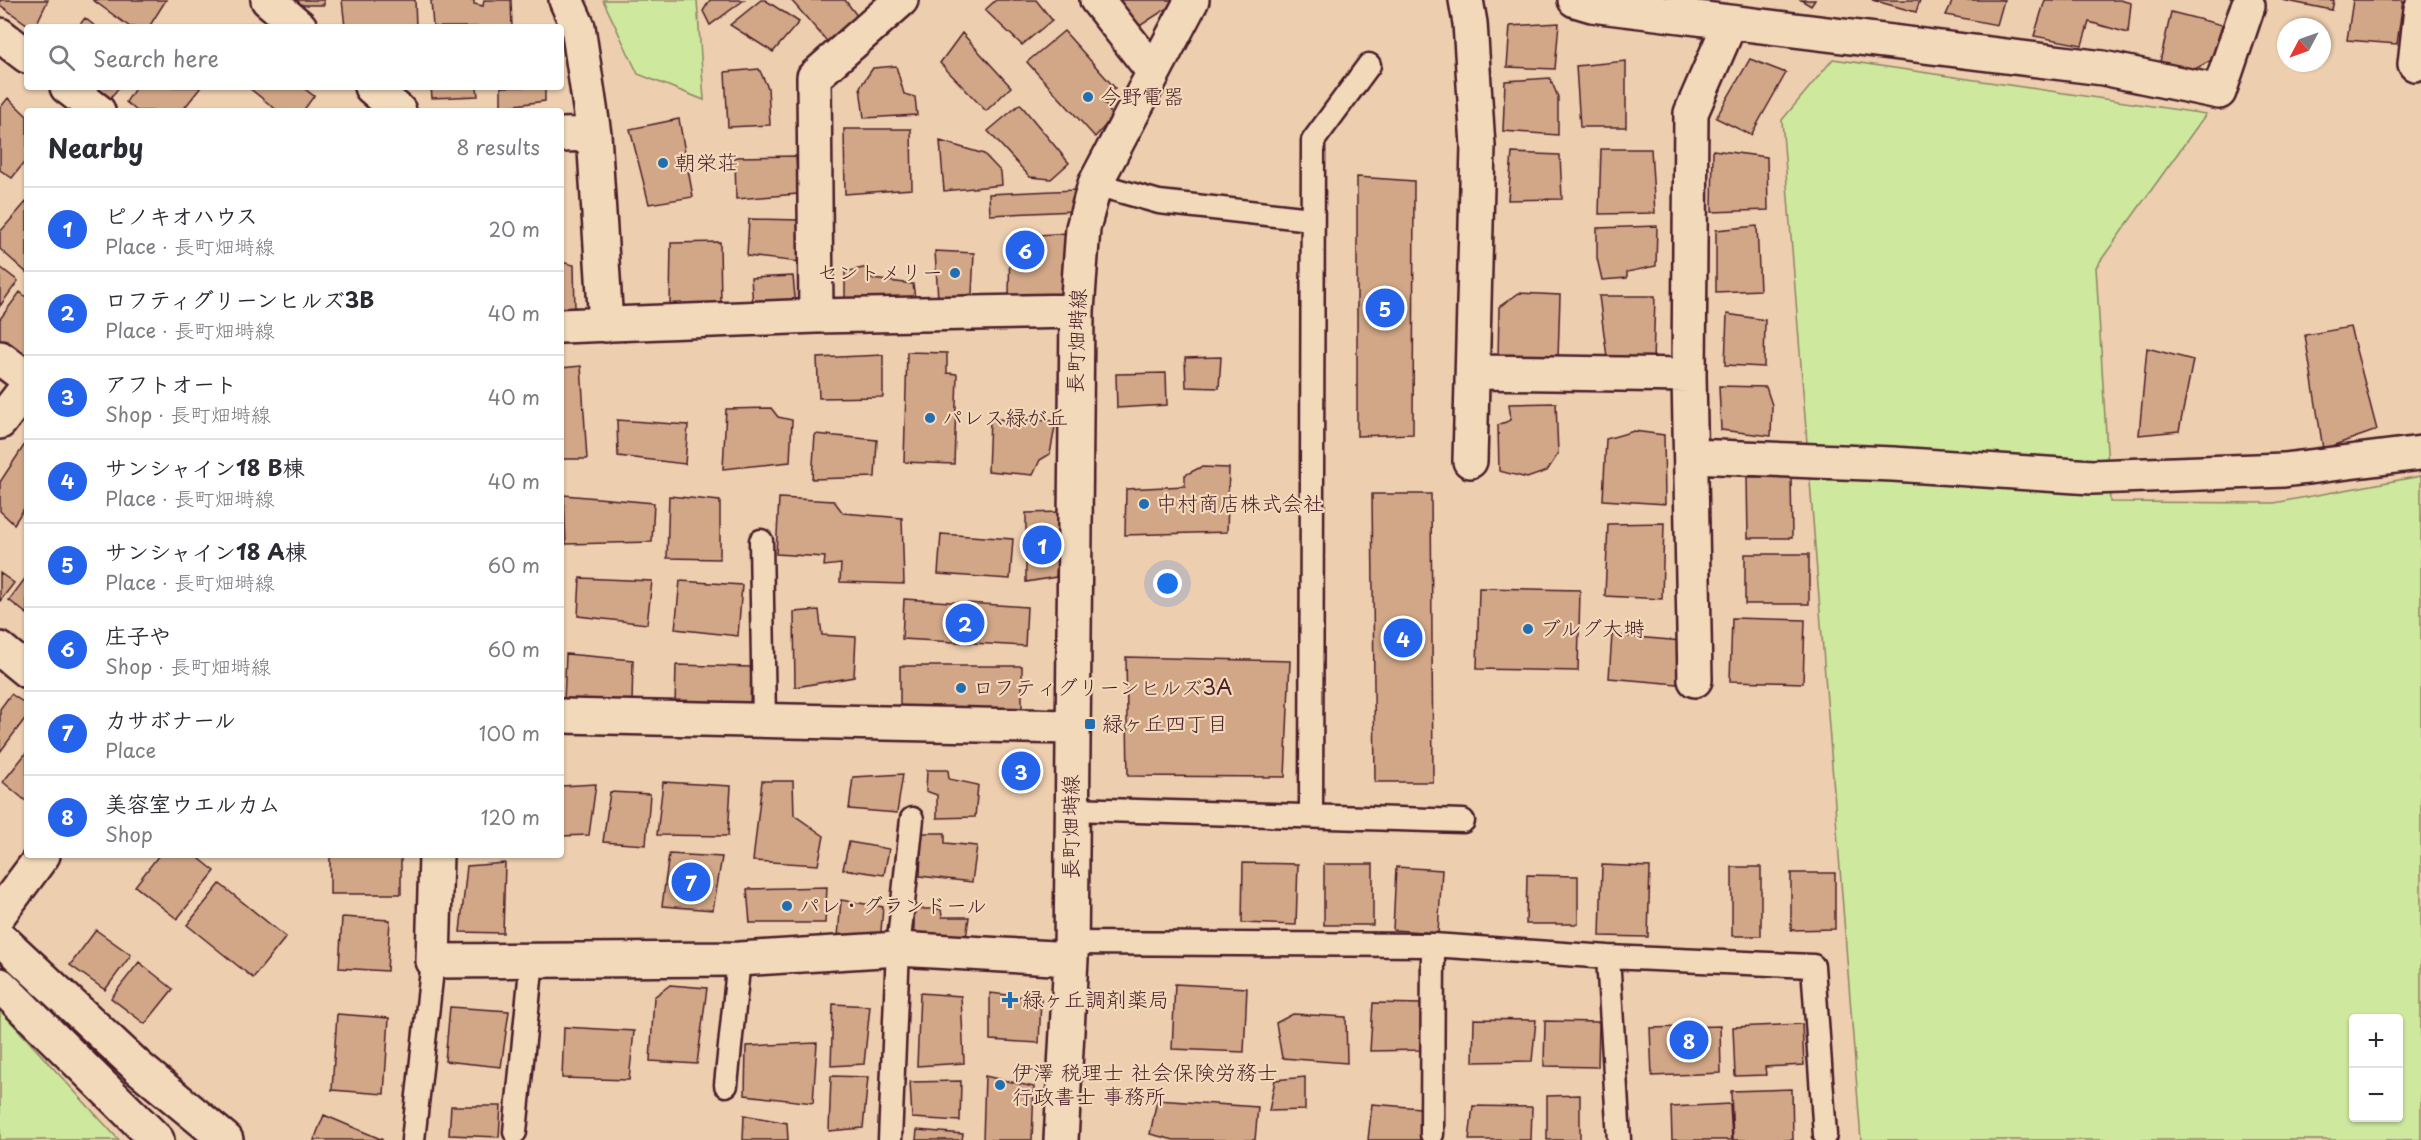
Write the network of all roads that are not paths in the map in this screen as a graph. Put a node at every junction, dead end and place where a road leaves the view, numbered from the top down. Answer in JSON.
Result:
{"nodes":[{"id":1,"x":268,"y":0,"type":"edge"},
{"id":2,"x":566,"y":0,"type":"edge"},
{"id":3,"x":901,"y":0,"type":"edge"},
{"id":4,"x":1097,"y":0,"type":"edge"},
{"id":5,"x":1192,"y":0,"type":"edge"},
{"id":6,"x":1466,"y":0,"type":"edge"},
{"id":7,"x":1575,"y":0,"type":"edge"},
{"id":8,"x":2242,"y":2,"type":"edge"},
{"id":9,"x":2421,"y":9,"type":"edge"},
{"id":10,"x":1730,"y":22,"type":"junction"},
{"id":11,"x":296,"y":24,"type":"edge"},
{"id":12,"x":0,"y":35,"type":"edge"},
{"id":13,"x":24,"y":54,"type":"edge"},
{"id":14,"x":2415,"y":64,"type":"dead end"},
{"id":15,"x":1369,"y":65,"type":"dead end"},
{"id":16,"x":1153,"y":71,"type":"junction"},
{"id":17,"x":71,"y":90,"type":"edge"},
{"id":18,"x":374,"y":90,"type":"edge"},
{"id":19,"x":94,"y":108,"type":"edge"},
{"id":20,"x":396,"y":108,"type":"edge"},
{"id":21,"x":594,"y":134,"type":"junction"},
{"id":22,"x":564,"y":135,"type":"edge"},
{"id":23,"x":1095,"y":184,"type":"junction"},
{"id":24,"x":1311,"y":219,"type":"junction"},
{"id":25,"x":1077,"y":311,"type":"junction"},
{"id":26,"x":816,"y":316,"type":"junction"},
{"id":27,"x":606,"y":325,"type":"junction"},
{"id":28,"x":564,"y":326,"type":"edge"},
{"id":29,"x":0,"y":358,"type":"edge"},
{"id":30,"x":1473,"y":372,"type":"junction"},
{"id":31,"x":1689,"y":375,"type":"junction"},
{"id":32,"x":24,"y":376,"type":"edge"},
{"id":33,"x":24,"y":391,"type":"edge"},
{"id":34,"x":0,"y":422,"type":"edge"},
{"id":35,"x":2421,"y":453,"type":"edge"},
{"id":36,"x":1691,"y":456,"type":"junction"},
{"id":37,"x":1470,"y":461,"type":"dead end"},
{"id":38,"x":761,"y":541,"type":"dead end"},
{"id":39,"x":0,"y":649,"type":"edge"},
{"id":40,"x":24,"y":669,"type":"edge"},
{"id":41,"x":1695,"y":680,"type":"dead end"},
{"id":42,"x":564,"y":716,"type":"edge"},
{"id":43,"x":764,"y":721,"type":"junction"},
{"id":44,"x":1072,"y":727,"type":"junction"},
{"id":45,"x":1071,"y":809,"type":"junction"},
{"id":46,"x":1311,"y":815,"type":"junction"},
{"id":47,"x":912,"y":819,"type":"dead end"},
{"id":48,"x":1463,"y":821,"type":"dead end"},
{"id":49,"x":41,"y":858,"type":"edge"},
{"id":50,"x":436,"y":858,"type":"edge"},
{"id":51,"x":0,"y":913,"type":"edge"},
{"id":52,"x":0,"y":938,"type":"edge"},
{"id":53,"x":1433,"y":945,"type":"junction"},
{"id":54,"x":898,"y":949,"type":"junction"},
{"id":55,"x":1071,"y":951,"type":"junction"},
{"id":56,"x":1608,"y":957,"type":"junction"},
{"id":57,"x":532,"y":959,"type":"junction"},
{"id":58,"x":739,"y":959,"type":"junction"},
{"id":59,"x":433,"y":961,"type":"junction"},
{"id":60,"x":0,"y":985,"type":"edge"},
{"id":61,"x":726,"y":1085,"type":"dead end"},
{"id":62,"x":515,"y":1131,"type":"dead end"},
{"id":63,"x":1432,"y":1134,"type":"dead end"},
{"id":64,"x":1825,"y":1135,"type":"dead end"},
{"id":65,"x":157,"y":1140,"type":"edge"},
{"id":66,"x":226,"y":1140,"type":"edge"},
{"id":67,"x":413,"y":1140,"type":"edge"},
{"id":68,"x":890,"y":1140,"type":"edge"},
{"id":69,"x":1061,"y":1140,"type":"edge"},
{"id":70,"x":1618,"y":1140,"type":"edge"}],
"edges":[{"from":1,"to":11,"type":"street"},
{"from":2,"to":21,"type":"street"},
{"from":3,"to":26,"type":"street"},
{"from":4,"to":16,"type":"street"},
{"from":5,"to":16,"type":"street","name":"長町畑塒線"},
{"from":6,"to":30,"type":"street"},
{"from":7,"to":10,"type":"street"},
{"from":8,"to":10,"type":"street"},
{"from":9,"to":14,"type":"street"},
{"from":10,"to":31,"type":"street"},
{"from":12,"to":13,"type":"street"},
{"from":15,"to":24,"type":"lane"},
{"from":16,"to":23,"type":"street","name":"長町畑塒線"},
{"from":17,"to":19,"type":"street"},
{"from":18,"to":20,"type":"street"},
{"from":21,"to":22,"type":"street"},
{"from":21,"to":27,"type":"street"},
{"from":23,"to":24,"type":"lane"},
{"from":23,"to":25,"type":"street","name":"長町畑塒線"},
{"from":24,"to":46,"type":"lane"},
{"from":25,"to":26,"type":"street"},
{"from":25,"to":44,"type":"street","name":"長町畑塒線"},
{"from":26,"to":27,"type":"street"},
{"from":27,"to":28,"type":"street"},
{"from":29,"to":32,"type":"street"},
{"from":30,"to":31,"type":"street"},
{"from":30,"to":37,"type":"street"},
{"from":31,"to":36,"type":"street"},
{"from":33,"to":34,"type":"street"},
{"from":35,"to":36,"type":"street"},
{"from":36,"to":41,"type":"street"},
{"from":38,"to":43,"type":"lane"},
{"from":39,"to":40,"type":"street"},
{"from":42,"to":43,"type":"street"},
{"from":43,"to":44,"type":"street"},
{"from":44,"to":45,"type":"street","name":"長町畑塒線"},
{"from":45,"to":46,"type":"lane"},
{"from":45,"to":55,"type":"street","name":"長町畑塒線"},
{"from":46,"to":48,"type":"lane"},
{"from":47,"to":54,"type":"lane"},
{"from":49,"to":51,"type":"street"},
{"from":50,"to":59,"type":"street"},
{"from":52,"to":66,"type":"street"},
{"from":53,"to":55,"type":"lane"},
{"from":53,"to":56,"type":"lane"},
{"from":53,"to":63,"type":"lane"},
{"from":54,"to":55,"type":"street"},
{"from":54,"to":58,"type":"street"},
{"from":54,"to":68,"type":"lane"},
{"from":55,"to":69,"type":"street","name":"長町畑塒線"},
{"from":56,"to":64,"type":"lane"},
{"from":56,"to":70,"type":"lane"},
{"from":57,"to":58,"type":"street"},
{"from":57,"to":59,"type":"street"},
{"from":57,"to":62,"type":"lane"},
{"from":58,"to":61,"type":"lane"},
{"from":59,"to":67,"type":"lane"},
{"from":60,"to":65,"type":"street"}]}
